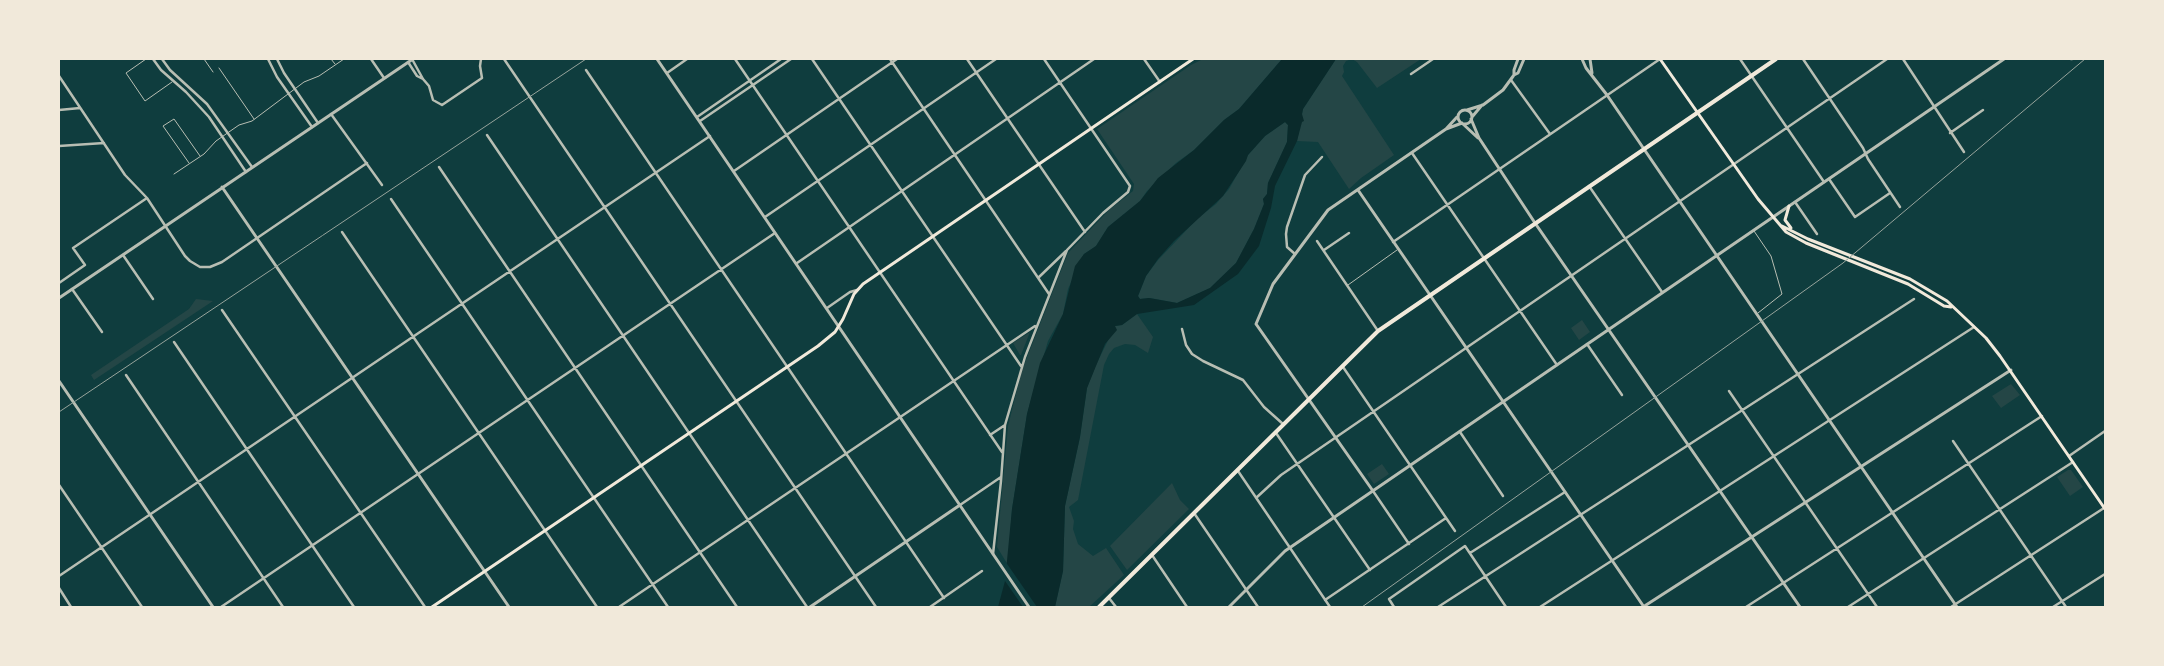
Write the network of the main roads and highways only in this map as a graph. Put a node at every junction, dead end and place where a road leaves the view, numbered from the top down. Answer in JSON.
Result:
{"nodes":[{"id":1,"x":1193,"y":59,"type":"edge"},
{"id":2,"x":1660,"y":59,"type":"edge"},
{"id":3,"x":1776,"y":59,"type":"edge"},
{"id":4,"x":1698,"y":112,"type":"junction"},
{"id":5,"x":1789,"y":206,"type":"road end"},
{"id":6,"x":1782,"y":226,"type":"junction"},
{"id":7,"x":1792,"y":230,"type":"junction"},
{"id":8,"x":1951,"y":307,"type":"junction"},
{"id":9,"x":2105,"y":509,"type":"edge"},
{"id":10,"x":432,"y":607,"type":"edge"},
{"id":11,"x":1099,"y":607,"type":"edge"}],
"edges":[{"from":1,"to":10,"type":"main road"},
{"from":2,"to":4,"type":"main road"},
{"from":3,"to":4,"type":"main road"},
{"from":4,"to":6,"type":"main road"},
{"from":4,"to":11,"type":"main road"},
{"from":5,"to":7,"type":"main road"},
{"from":6,"to":7,"type":"main road"},
{"from":6,"to":8,"type":"main road"},
{"from":7,"to":8,"type":"main road"},
{"from":8,"to":9,"type":"main road"}]}
